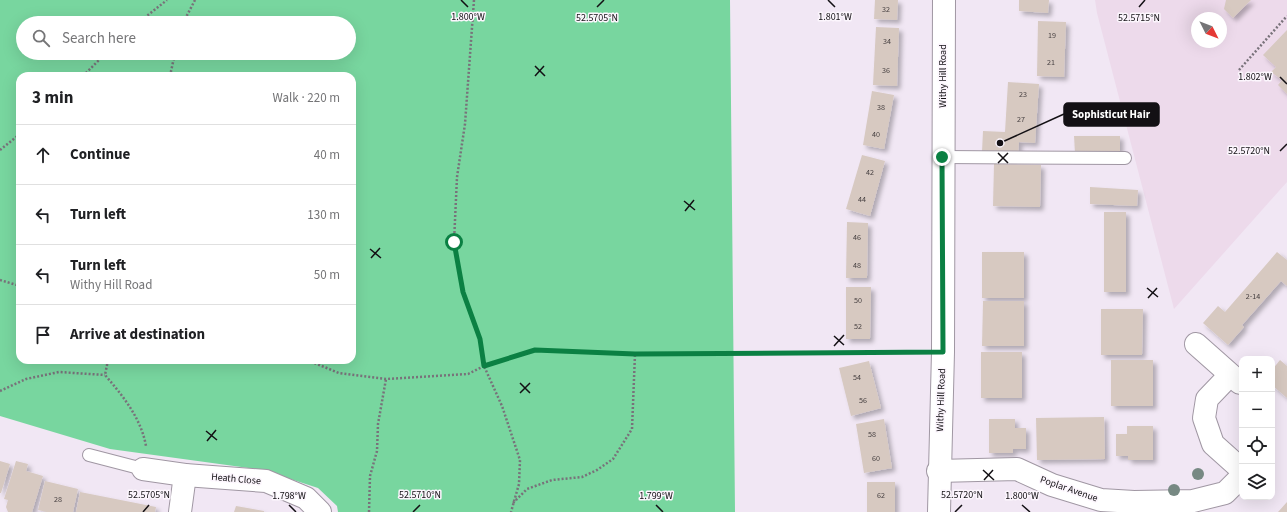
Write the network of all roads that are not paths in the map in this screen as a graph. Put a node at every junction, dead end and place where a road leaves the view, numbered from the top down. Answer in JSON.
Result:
{"nodes":[{"id":1,"x":944,"y":0,"type":"edge"},
{"id":2,"x":942,"y":157,"type":"junction"},
{"id":3,"x":1125,"y":158,"type":"dead end"},
{"id":4,"x":1196,"y":344,"type":"dead end"},
{"id":5,"x":90,"y":455,"type":"dead end"},
{"id":6,"x":1239,"y":467,"type":"edge"},
{"id":7,"x":143,"y":469,"type":"joint"},
{"id":8,"x":938,"y":470,"type":"junction"},
{"id":9,"x":185,"y":475,"type":"junction"},
{"id":10,"x":1239,"y":479,"type":"edge"},
{"id":11,"x":180,"y":512,"type":"edge"},
{"id":12,"x":320,"y":512,"type":"edge"},
{"id":13,"x":939,"y":512,"type":"edge"}],
"edges":[{"from":1,"to":2,"type":"street","name":"Withy Hill Road"},
{"from":2,"to":3,"type":"lane"},
{"from":2,"to":8,"type":"street","name":"Withy Hill Road"},
{"from":4,"to":6,"type":"street"},
{"from":5,"to":7,"type":"lane"},
{"from":7,"to":9,"type":"street","name":"Heath Close"},
{"from":8,"to":10,"type":"street","name":"Poplar Avenue"},
{"from":8,"to":13,"type":"street","name":"Withy Hill Road"},
{"from":9,"to":11,"type":"street"},
{"from":9,"to":12,"type":"street","name":"Heath Close"}]}
